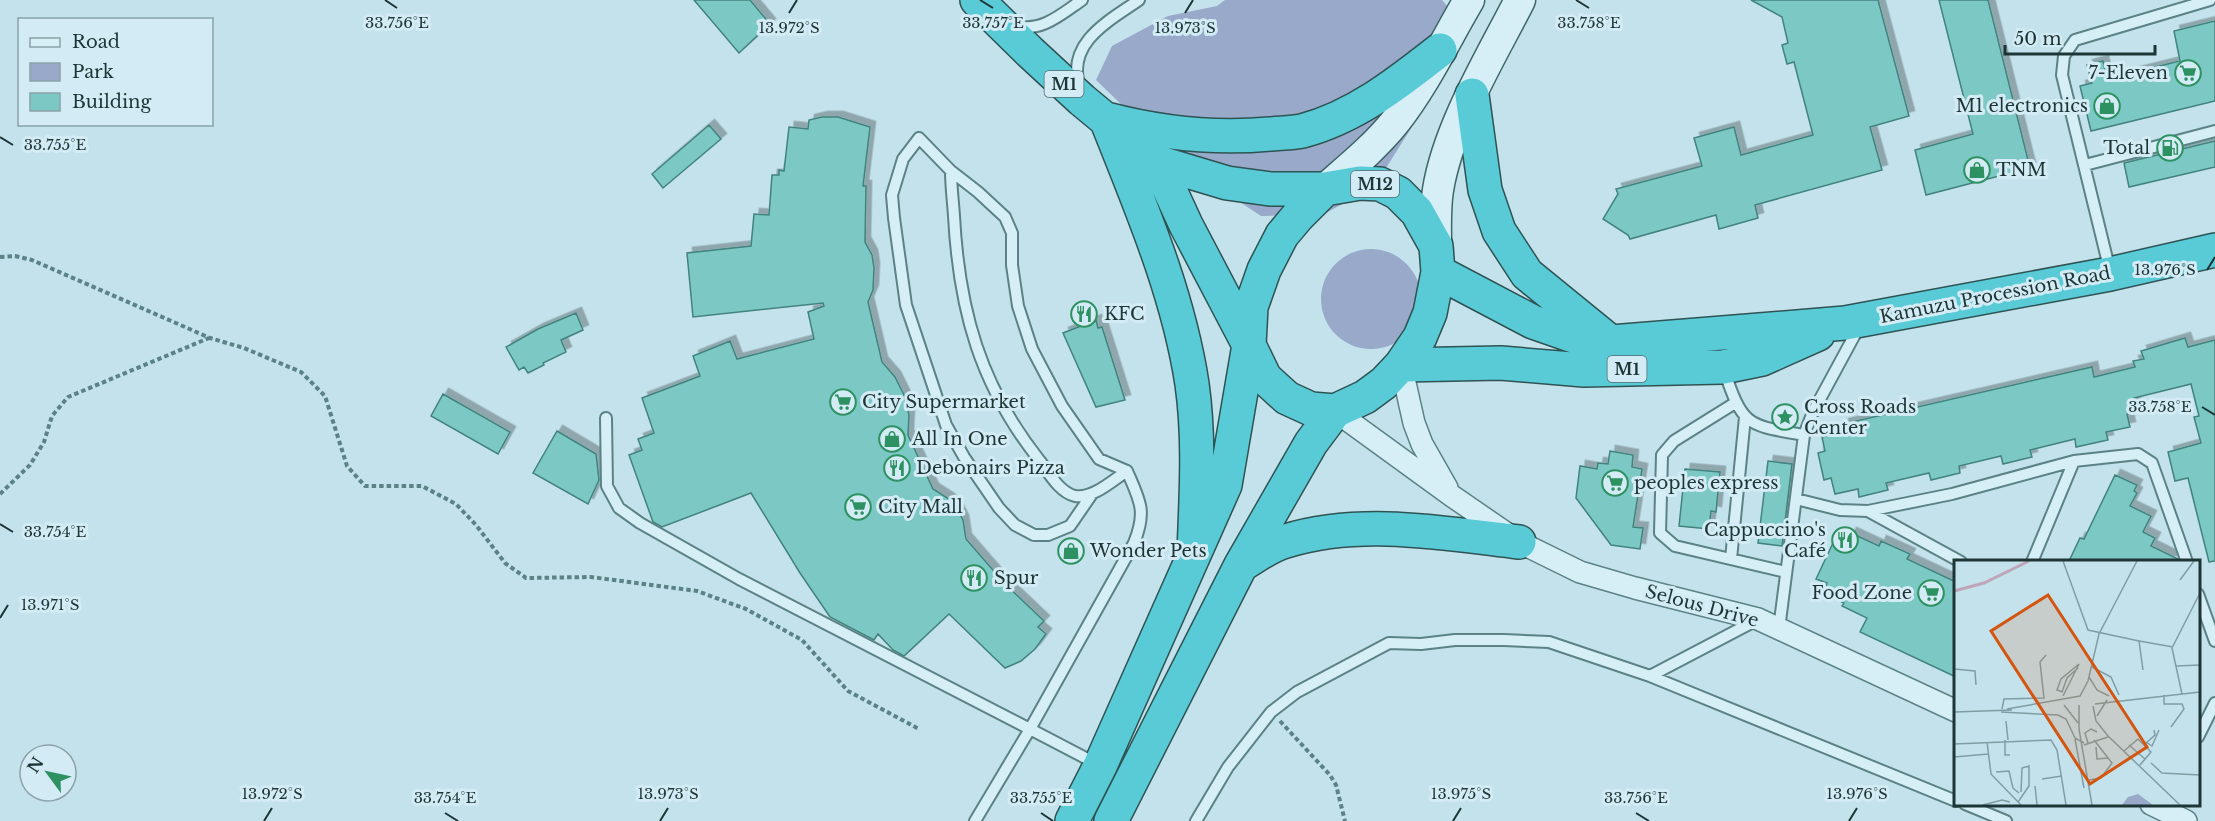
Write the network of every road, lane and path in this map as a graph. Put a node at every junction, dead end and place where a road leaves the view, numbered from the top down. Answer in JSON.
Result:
{"nodes":[{"id":1,"x":1082,"y":0,"type":"edge"},
{"id":2,"x":1139,"y":0,"type":"edge"},
{"id":3,"x":1469,"y":0,"type":"edge"},
{"id":4,"x":1520,"y":0,"type":"edge"},
{"id":5,"x":2210,"y":0,"type":"edge"},
{"id":6,"x":2174,"y":4,"type":"edge"},
{"id":7,"x":986,"y":8,"type":"edge"},
{"id":8,"x":1440,"y":50,"type":"junction"},
{"id":9,"x":1472,"y":95,"type":"junction"},
{"id":10,"x":1094,"y":110,"type":"junction"},
{"id":11,"x":2215,"y":131,"type":"edge"},
{"id":12,"x":1157,"y":162,"type":"junction"},
{"id":13,"x":2085,"y":165,"type":"junction"},
{"id":14,"x":951,"y":171,"type":"junction"},
{"id":15,"x":1325,"y":189,"type":"junction"},
{"id":16,"x":2215,"y":250,"type":"edge"},
{"id":17,"x":0,"y":257,"type":"edge"},
{"id":18,"x":1437,"y":259,"type":"junction"},
{"id":19,"x":2110,"y":274,"type":"junction"},
{"id":20,"x":1854,"y":321,"type":"junction"},
{"id":21,"x":210,"y":338,"type":"junction"},
{"id":22,"x":1611,"y":342,"type":"junction"},
{"id":23,"x":1249,"y":345,"type":"junction"},
{"id":24,"x":1401,"y":364,"type":"junction"},
{"id":25,"x":1723,"y":367,"type":"junction"},
{"id":26,"x":1735,"y":403,"type":"junction"},
{"id":27,"x":1335,"y":411,"type":"junction"},
{"id":28,"x":1745,"y":417,"type":"junction"},
{"id":29,"x":606,"y":418,"type":"dead end"},
{"id":30,"x":1804,"y":435,"type":"junction"},
{"id":31,"x":2074,"y":461,"type":"junction"},
{"id":32,"x":1127,"y":471,"type":"junction"},
{"id":33,"x":0,"y":494,"type":"edge"},
{"id":34,"x":1092,"y":494,"type":"junction"},
{"id":35,"x":1452,"y":496,"type":"junction"},
{"id":36,"x":1796,"y":500,"type":"junction"},
{"id":37,"x":1868,"y":511,"type":"junction"},
{"id":38,"x":1519,"y":542,"type":"junction"},
{"id":39,"x":1194,"y":554,"type":"junction"},
{"id":40,"x":1731,"y":559,"type":"junction"},
{"id":41,"x":1959,"y":560,"type":"edge"},
{"id":42,"x":2032,"y":560,"type":"edge"},
{"id":43,"x":2187,"y":560,"type":"edge"},
{"id":44,"x":1241,"y":566,"type":"junction"},
{"id":45,"x":1786,"y":572,"type":"junction"},
{"id":46,"x":2200,"y":597,"type":"edge"},
{"id":47,"x":1758,"y":619,"type":"junction"},
{"id":48,"x":1779,"y":630,"type":"junction"},
{"id":49,"x":2215,"y":641,"type":"edge"},
{"id":50,"x":1650,"y":676,"type":"junction"},
{"id":51,"x":2215,"y":703,"type":"edge"},
{"id":52,"x":1954,"y":710,"type":"edge"},
{"id":53,"x":1271,"y":712,"type":"junction"},
{"id":54,"x":920,"y":729,"type":"dead end"},
{"id":55,"x":1030,"y":729,"type":"junction"},
{"id":56,"x":2200,"y":735,"type":"edge"},
{"id":57,"x":1100,"y":766,"type":"junction"},
{"id":58,"x":1954,"y":800,"type":"edge"},
{"id":59,"x":1970,"y":806,"type":"edge"},
{"id":60,"x":2160,"y":806,"type":"edge"},
{"id":61,"x":975,"y":821,"type":"edge"},
{"id":62,"x":1072,"y":821,"type":"edge"},
{"id":63,"x":1111,"y":821,"type":"edge"},
{"id":64,"x":1196,"y":821,"type":"edge"},
{"id":65,"x":1345,"y":821,"type":"edge"},
{"id":66,"x":2006,"y":821,"type":"edge"},
{"id":67,"x":2186,"y":821,"type":"edge"}],
"edges":[{"from":1,"to":7,"type":"lane"},
{"from":2,"to":10,"type":"lane"},
{"from":3,"to":8,"type":"main road"},
{"from":4,"to":9,"type":"main road"},
{"from":5,"to":6,"type":"lane"},
{"from":6,"to":13,"type":"lane"},
{"from":7,"to":10,"type":"highway","number":"M1"},
{"from":8,"to":10,"type":"highway"},
{"from":8,"to":15,"type":"main road"},
{"from":9,"to":18,"type":"main road"},
{"from":9,"to":22,"type":"highway"},
{"from":10,"to":12,"type":"highway","number":"M1"},
{"from":10,"to":39,"type":"highway"},
{"from":11,"to":13,"type":"lane"},
{"from":12,"to":15,"type":"highway","number":"M1"},
{"from":12,"to":23,"type":"highway","number":"M1"},
{"from":13,"to":19,"type":"lane"},
{"from":14,"to":32,"type":"lane"},
{"from":14,"to":34,"type":"lane"},
{"from":14,"to":34,"type":"lane"},
{"from":15,"to":18,"type":"highway","number":"M12"},
{"from":15,"to":23,"type":"highway","number":"M12"},
{"from":16,"to":19,"type":"highway","name":"Kamuzu Procession Road","number":"M1"},
{"from":17,"to":21,"type":"path"},
{"from":18,"to":22,"type":"highway","number":"M1"},
{"from":18,"to":24,"type":"highway"},
{"from":19,"to":20,"type":"highway","name":"Kamuzu Procession Road","number":"M1"},
{"from":20,"to":22,"type":"highway","number":"M1"},
{"from":20,"to":25,"type":"highway","number":"M1"},
{"from":20,"to":30,"type":"lane"},
{"from":21,"to":33,"type":"path"},
{"from":21,"to":54,"type":"path"},
{"from":23,"to":27,"type":"highway","number":"M12"},
{"from":23,"to":39,"type":"highway","number":"M12"},
{"from":24,"to":25,"type":"highway","number":"M1"},
{"from":24,"to":27,"type":"highway"},
{"from":24,"to":35,"type":"street","name":"Selous Drive"},
{"from":25,"to":26,"type":"lane"},
{"from":26,"to":28,"type":"lane"},
{"from":26,"to":40,"type":"lane"},
{"from":27,"to":35,"type":"street","name":"Selous Drive"},
{"from":27,"to":44,"type":"highway"},
{"from":28,"to":30,"type":"lane"},
{"from":28,"to":40,"type":"lane"},
{"from":29,"to":55,"type":"lane"},
{"from":30,"to":36,"type":"lane"},
{"from":31,"to":37,"type":"lane"},
{"from":31,"to":42,"type":"lane"},
{"from":31,"to":43,"type":"lane"},
{"from":32,"to":34,"type":"lane"},
{"from":32,"to":55,"type":"lane"},
{"from":35,"to":38,"type":"street","name":"Selous Drive"},
{"from":36,"to":37,"type":"lane"},
{"from":36,"to":45,"type":"lane"},
{"from":37,"to":41,"type":"lane"},
{"from":38,"to":44,"type":"highway"},
{"from":38,"to":47,"type":"street","name":"Selous Drive"},
{"from":39,"to":57,"type":"highway","number":"M12"},
{"from":40,"to":45,"type":"lane"},
{"from":44,"to":63,"type":"highway"},
{"from":45,"to":48,"type":"lane"},
{"from":46,"to":49,"type":"lane"},
{"from":47,"to":48,"type":"street","name":"Selous Drive"},
{"from":47,"to":50,"type":"lane"},
{"from":48,"to":52,"type":"street","name":"Selous Drive"},
{"from":50,"to":53,"type":"lane"},
{"from":50,"to":58,"type":"lane"},
{"from":51,"to":56,"type":"lane"},
{"from":53,"to":64,"type":"lane"},
{"from":53,"to":65,"type":"path"},
{"from":55,"to":57,"type":"lane"},
{"from":55,"to":61,"type":"lane"},
{"from":57,"to":62,"type":"highway","number":"M12"},
{"from":59,"to":66,"type":"lane"},
{"from":60,"to":67,"type":"street"}]}
